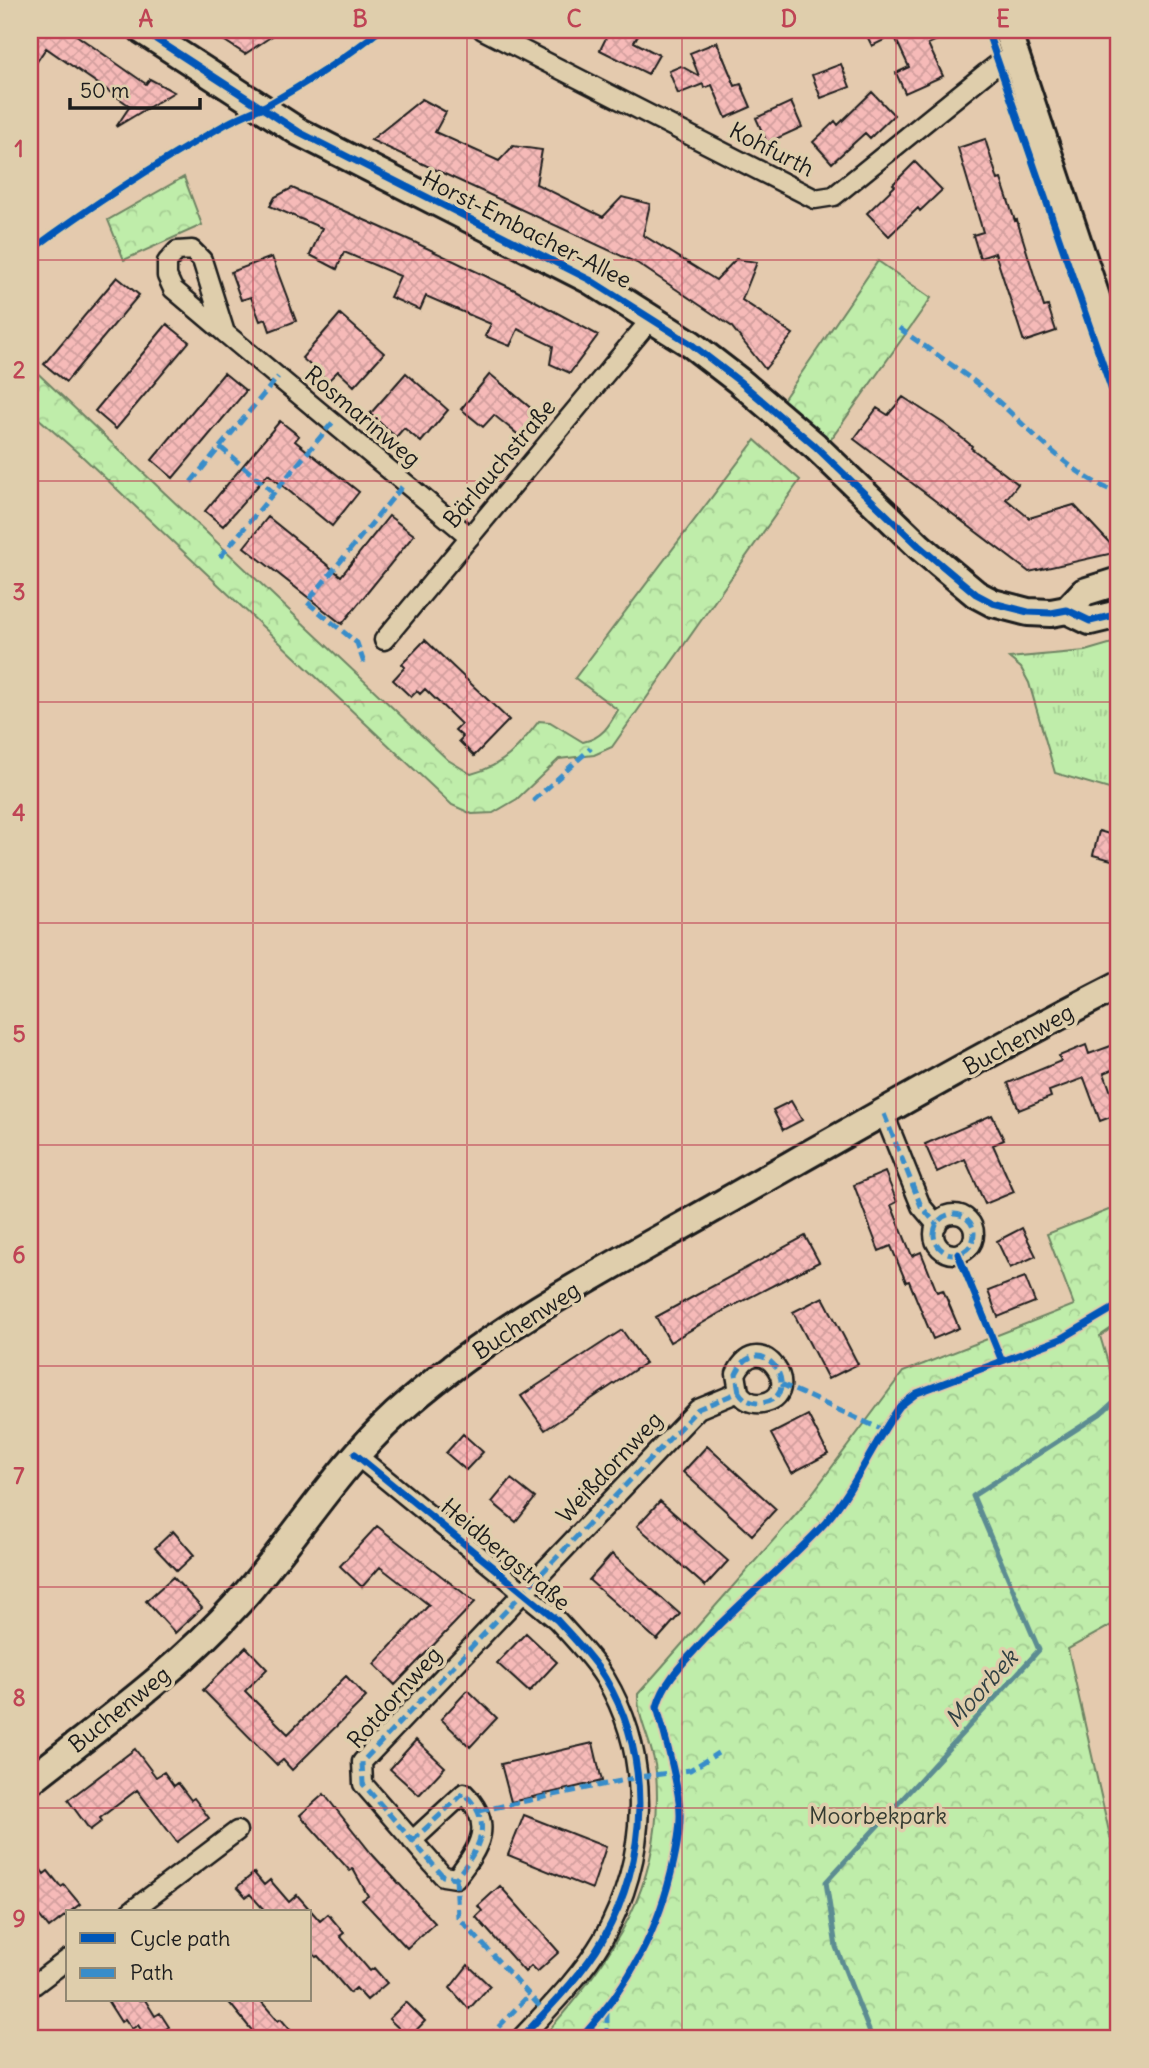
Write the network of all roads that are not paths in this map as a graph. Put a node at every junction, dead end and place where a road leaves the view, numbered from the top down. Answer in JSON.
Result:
{"nodes":[{"id":1,"x":142,"y":30,"type":"edge"},
{"id":2,"x":483,"y":30,"type":"edge"},
{"id":3,"x":1007,"y":30,"type":"edge"},
{"id":4,"x":1017,"y":56,"type":"junction"},
{"id":5,"x":652,"y":318,"type":"junction"},
{"id":6,"x":225,"y":333,"type":"dead end"},
{"id":7,"x":1119,"y":366,"type":"edge"},
{"id":8,"x":470,"y":537,"type":"junction"},
{"id":9,"x":1119,"y":582,"type":"edge"},
{"id":10,"x":1067,"y":610,"type":"junction"},
{"id":11,"x":1119,"y":614,"type":"edge"},
{"id":12,"x":384,"y":640,"type":"dead end"},
{"id":13,"x":1119,"y":985,"type":"edge"},
{"id":14,"x":884,"y":1114,"type":"junction"},
{"id":15,"x":937,"y":1225,"type":"dead end"},
{"id":16,"x":739,"y":1392,"type":"dead end"},
{"id":17,"x":355,"y":1454,"type":"junction"},
{"id":18,"x":525,"y":1593,"type":"junction"},
{"id":19,"x":30,"y":1780,"type":"edge"},
{"id":20,"x":237,"y":1831,"type":"dead end"},
{"id":21,"x":412,"y":1841,"type":"junction"},
{"id":22,"x":133,"y":1910,"type":"edge"},
{"id":23,"x":66,"y":1961,"type":"edge"},
{"id":24,"x":30,"y":1988,"type":"edge"},
{"id":25,"x":521,"y":2038,"type":"edge"}],
"edges":[{"from":1,"to":5,"type":"street","name":"Horst-Embacher-Allee"},
{"from":2,"to":4,"type":"street","name":"Kohfurth"},
{"from":3,"to":4,"type":"street"},
{"from":4,"to":7,"type":"street"},
{"from":5,"to":8,"type":"street","name":"Bärlauchstraße"},
{"from":5,"to":10,"type":"street","name":"Horst-Embacher-Allee"},
{"from":6,"to":8,"type":"street","name":"Rosmarinweg"},
{"from":8,"to":12,"type":"street","name":"Bärlauchstraße"},
{"from":9,"to":10,"type":"street"},
{"from":10,"to":11,"type":"street","name":"Horst-Embacher-Allee"},
{"from":13,"to":14,"type":"street","name":"Buchenweg"},
{"from":14,"to":15,"type":"street"},
{"from":14,"to":17,"type":"street","name":"Buchenweg"},
{"from":16,"to":18,"type":"street","name":"Weißdornweg"},
{"from":17,"to":18,"type":"street","name":"Heidbergstraße"},
{"from":17,"to":19,"type":"street","name":"Buchenweg"},
{"from":18,"to":21,"type":"street","name":"Rotdornweg"},
{"from":18,"to":25,"type":"street","name":"Heidbergstraße"},
{"from":20,"to":22,"type":"street"},
{"from":21,"to":21,"type":"street","name":"Rotdornweg"},
{"from":23,"to":24,"type":"street"}]}
